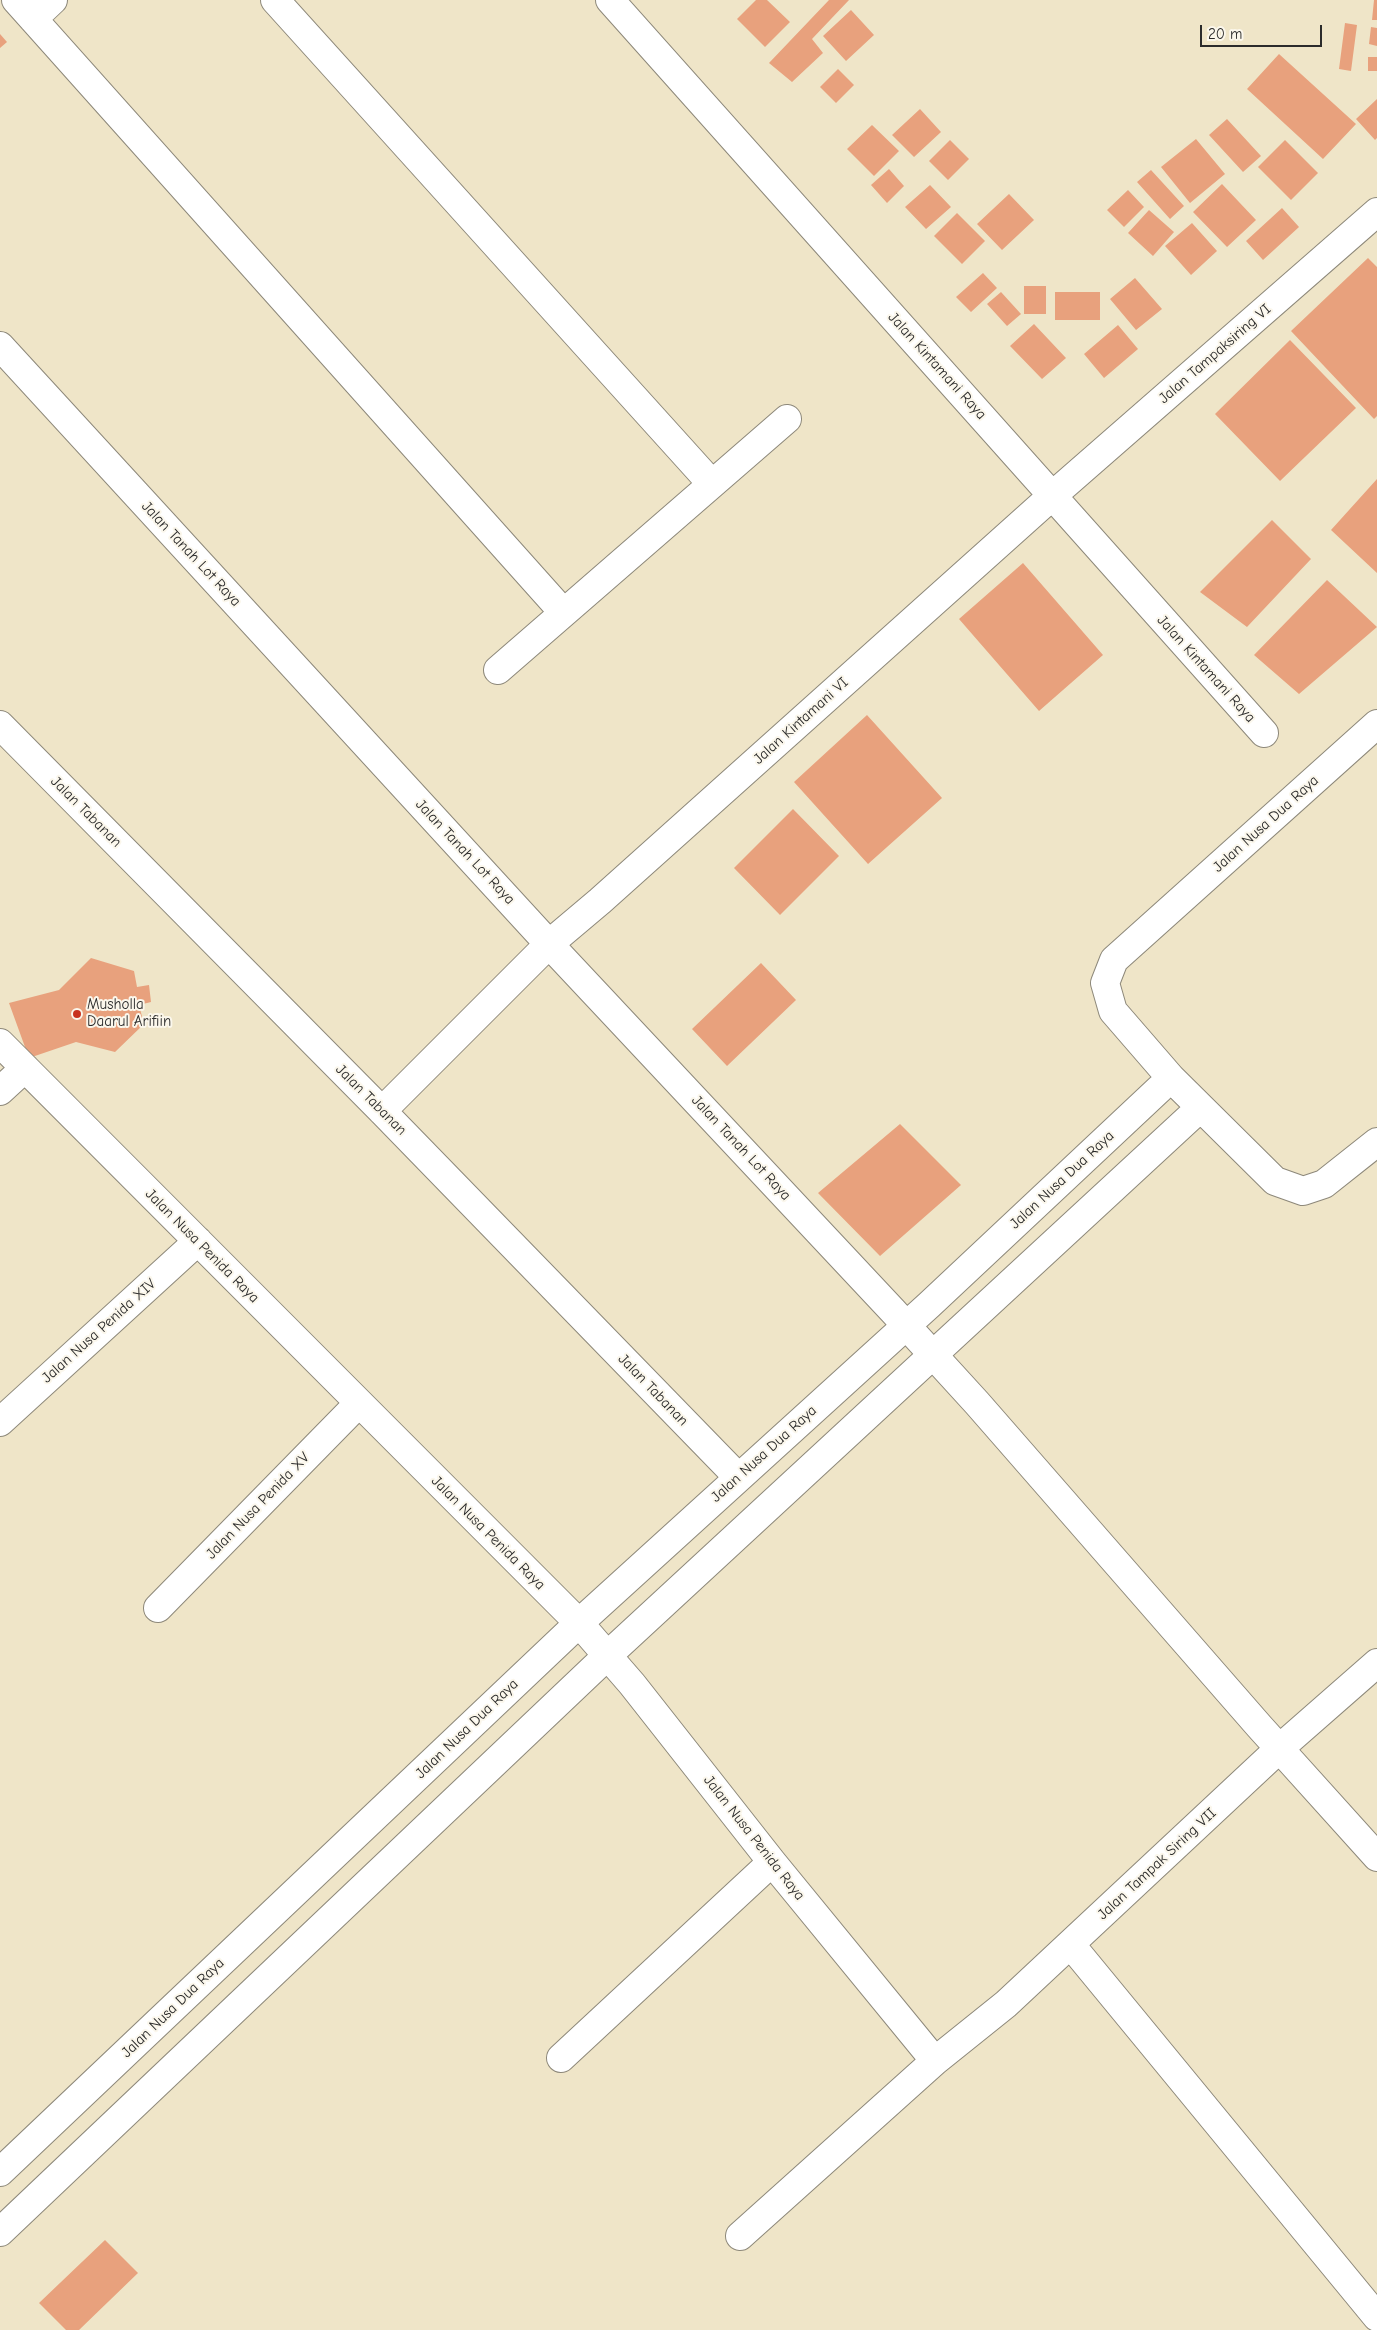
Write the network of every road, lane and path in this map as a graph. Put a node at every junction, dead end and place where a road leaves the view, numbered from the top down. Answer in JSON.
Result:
{"nodes":[{"id":1,"x":53,"y":0,"type":"edge"},
{"id":2,"x":275,"y":0,"type":"edge"},
{"id":3,"x":610,"y":0,"type":"edge"},
{"id":4,"x":25,"y":9,"type":"edge"},
{"id":5,"x":1377,"y":212,"type":"edge"},
{"id":6,"x":0,"y":346,"type":"edge"},
{"id":7,"x":787,"y":419,"type":"dead end"},
{"id":8,"x":712,"y":484,"type":"junction"},
{"id":9,"x":1052,"y":496,"type":"junction"},
{"id":10,"x":562,"y":612,"type":"junction"},
{"id":11,"x":498,"y":670,"type":"dead end"},
{"id":12,"x":1377,"y":724,"type":"edge"},
{"id":13,"x":0,"y":725,"type":"edge"},
{"id":14,"x":1264,"y":733,"type":"dead end"},
{"id":15,"x":550,"y":944,"type":"junction"},
{"id":16,"x":0,"y":1043,"type":"edge"},
{"id":17,"x":25,"y":1068,"type":"junction"},
{"id":18,"x":1171,"y":1078,"type":"junction"},
{"id":19,"x":0,"y":1091,"type":"edge"},
{"id":20,"x":1200,"y":1108,"type":"junction"},
{"id":21,"x":382,"y":1111,"type":"junction"},
{"id":22,"x":1377,"y":1142,"type":"edge"},
{"id":23,"x":198,"y":1241,"type":"junction"},
{"id":24,"x":905,"y":1325,"type":"junction"},
{"id":25,"x":932,"y":1355,"type":"junction"},
{"id":26,"x":359,"y":1404,"type":"junction"},
{"id":27,"x":0,"y":1422,"type":"edge"},
{"id":28,"x":738,"y":1477,"type":"junction"},
{"id":29,"x":158,"y":1608,"type":"dead end"},
{"id":30,"x":579,"y":1623,"type":"junction"},
{"id":31,"x":608,"y":1655,"type":"junction"},
{"id":32,"x":1377,"y":1663,"type":"edge"},
{"id":33,"x":1280,"y":1748,"type":"junction"},
{"id":34,"x":1377,"y":1857,"type":"edge"},
{"id":35,"x":772,"y":1862,"type":"junction"},
{"id":36,"x":1070,"y":1945,"type":"junction"},
{"id":37,"x":561,"y":2058,"type":"dead end"},
{"id":38,"x":935,"y":2061,"type":"junction"},
{"id":39,"x":0,"y":2172,"type":"edge"},
{"id":40,"x":0,"y":2232,"type":"edge"},
{"id":41,"x":740,"y":2236,"type":"dead end"},
{"id":42,"x":1377,"y":2317,"type":"edge"}],
"edges":[{"from":1,"to":4,"type":"street"},
{"from":2,"to":8,"type":"street"},
{"from":3,"to":9,"type":"street","name":"Jalan Kintamani Raya"},
{"from":4,"to":10,"type":"street"},
{"from":5,"to":9,"type":"street","name":"Jalan Tampaksiring VI"},
{"from":6,"to":15,"type":"street","name":"Jalan Tanah Lot Raya"},
{"from":7,"to":8,"type":"street"},
{"from":8,"to":10,"type":"street"},
{"from":9,"to":14,"type":"street","name":"Jalan Kintamani Raya"},
{"from":9,"to":15,"type":"street","name":"Jalan Kintamani VI"},
{"from":10,"to":11,"type":"street"},
{"from":12,"to":18,"type":"street","name":"Jalan Nusa Dua Raya"},
{"from":13,"to":21,"type":"street","name":"Jalan Tabanan"},
{"from":15,"to":21,"type":"street","name":"Jalan Kintamani VI"},
{"from":15,"to":24,"type":"street","name":"Jalan Tanah Lot Raya"},
{"from":16,"to":17,"type":"street","name":"Jalan Nusa Penida Raya"},
{"from":17,"to":19,"type":"street"},
{"from":17,"to":23,"type":"street","name":"Jalan Nusa Penida Raya"},
{"from":18,"to":20,"type":"street"},
{"from":18,"to":24,"type":"street","name":"Jalan Nusa Dua Raya"},
{"from":20,"to":22,"type":"street"},
{"from":20,"to":25,"type":"street"},
{"from":21,"to":28,"type":"street","name":"Jalan Tabanan"},
{"from":23,"to":26,"type":"street","name":"Jalan Nusa Penida Raya"},
{"from":23,"to":27,"type":"street","name":"Jalan Nusa Penida XIV"},
{"from":24,"to":25,"type":"street","name":"Jalan Tanah Lot Raya"},
{"from":24,"to":28,"type":"street","name":"Jalan Nusa Dua Raya"},
{"from":25,"to":31,"type":"street"},
{"from":25,"to":33,"type":"street","name":"Jalan Tanah Lot Raya"},
{"from":26,"to":29,"type":"street","name":"Jalan Nusa Penida XV"},
{"from":26,"to":30,"type":"street","name":"Jalan Nusa Penida Raya"},
{"from":28,"to":30,"type":"street","name":"Jalan Nusa Dua Raya"},
{"from":30,"to":31,"type":"street","name":"Jalan Nusa Penida Raya"},
{"from":30,"to":39,"type":"street","name":"Jalan Nusa Dua Raya"},
{"from":31,"to":35,"type":"street","name":"Jalan Nusa Penida Raya"},
{"from":31,"to":40,"type":"street"},
{"from":32,"to":33,"type":"street","name":"Jalan Tampak Siring VII"},
{"from":33,"to":34,"type":"street","name":"Jalan Tanah Lot Raya"},
{"from":33,"to":36,"type":"street","name":"Jalan Tampak Siring VII"},
{"from":35,"to":37,"type":"street"},
{"from":35,"to":38,"type":"street","name":"Jalan Nusa Penida Raya"},
{"from":36,"to":38,"type":"street","name":"Jalan Tampak Siring VII"},
{"from":36,"to":42,"type":"street"},
{"from":38,"to":41,"type":"street","name":"Jalan Tampak Siring VII"}]}
